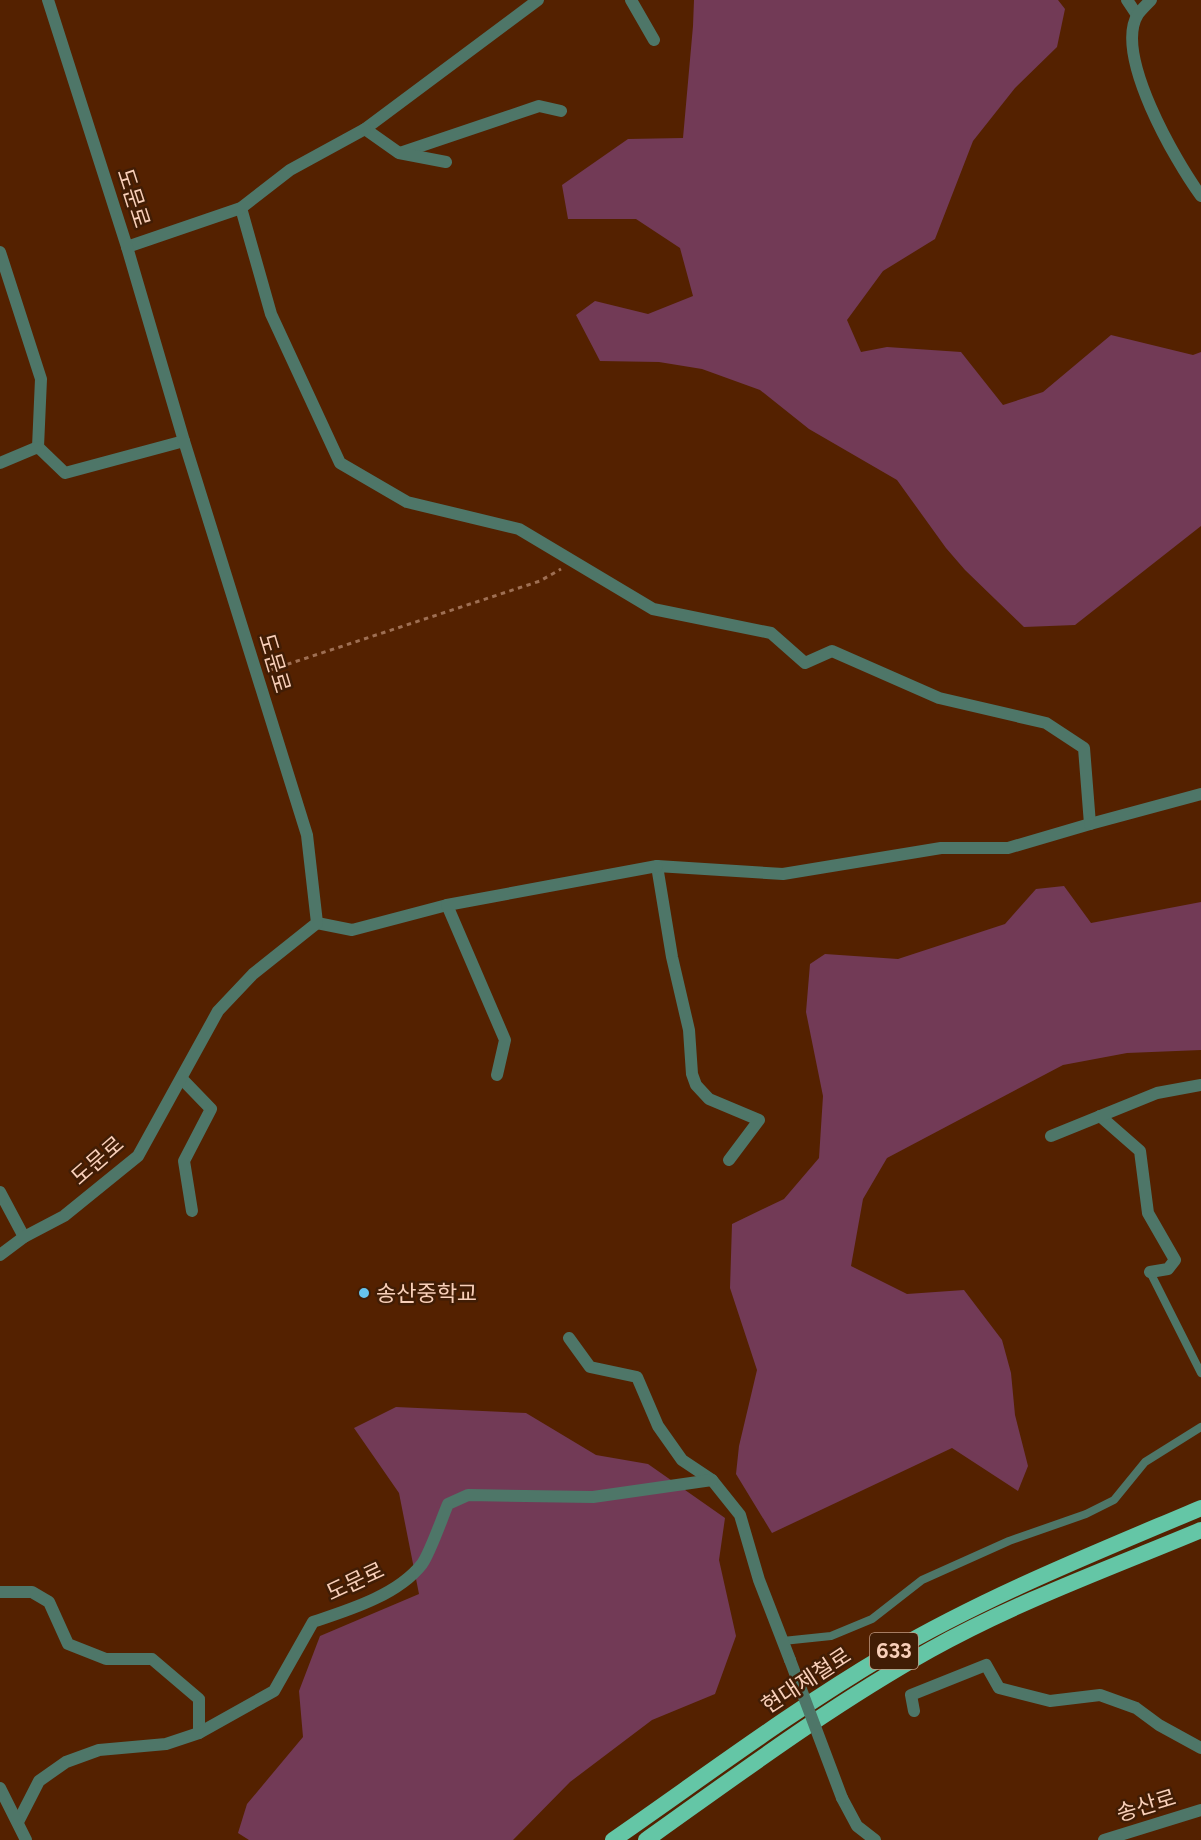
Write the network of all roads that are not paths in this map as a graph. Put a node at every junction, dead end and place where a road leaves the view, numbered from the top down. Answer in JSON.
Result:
{"nodes":[{"id":1,"x":48,"y":0,"type":"edge"},
{"id":2,"x":538,"y":0,"type":"edge"},
{"id":3,"x":631,"y":0,"type":"edge"},
{"id":4,"x":1127,"y":0,"type":"edge"},
{"id":5,"x":1151,"y":0,"type":"edge"},
{"id":6,"x":1137,"y":15,"type":"junction"},
{"id":7,"x":654,"y":40,"type":"dead end"},
{"id":8,"x":561,"y":111,"type":"dead end"},
{"id":9,"x":365,"y":129,"type":"junction"},
{"id":10,"x":399,"y":153,"type":"junction"},
{"id":11,"x":446,"y":162,"type":"dead end"},
{"id":12,"x":1201,"y":196,"type":"edge"},
{"id":13,"x":240,"y":208,"type":"junction"},
{"id":14,"x":127,"y":247,"type":"junction"},
{"id":15,"x":0,"y":252,"type":"edge"},
{"id":16,"x":184,"y":441,"type":"junction"},
{"id":17,"x":38,"y":447,"type":"junction"},
{"id":18,"x":0,"y":463,"type":"edge"},
{"id":19,"x":1201,"y":794,"type":"edge"},
{"id":20,"x":1090,"y":824,"type":"junction"},
{"id":21,"x":657,"y":866,"type":"junction"},
{"id":22,"x":447,"y":905,"type":"junction"},
{"id":23,"x":317,"y":923,"type":"junction"},
{"id":24,"x":497,"y":1075,"type":"dead end"},
{"id":25,"x":182,"y":1079,"type":"junction"},
{"id":26,"x":1201,"y":1084,"type":"edge"},
{"id":27,"x":1100,"y":1116,"type":"junction"},
{"id":28,"x":1051,"y":1136,"type":"dead end"},
{"id":29,"x":729,"y":1160,"type":"dead end"},
{"id":30,"x":0,"y":1192,"type":"edge"},
{"id":31,"x":192,"y":1211,"type":"dead end"},
{"id":32,"x":24,"y":1237,"type":"junction"},
{"id":33,"x":0,"y":1255,"type":"edge"},
{"id":34,"x":1150,"y":1272,"type":"joint"},
{"id":35,"x":569,"y":1338,"type":"dead end"},
{"id":36,"x":1201,"y":1372,"type":"edge"},
{"id":37,"x":1201,"y":1427,"type":"edge"},
{"id":38,"x":712,"y":1480,"type":"junction"},
{"id":39,"x":1201,"y":1506,"type":"edge"},
{"id":40,"x":1196,"y":1533,"type":"edge"},
{"id":41,"x":0,"y":1592,"type":"edge"},
{"id":42,"x":783,"y":1641,"type":"junction"},
{"id":43,"x":914,"y":1711,"type":"dead end"},
{"id":44,"x":199,"y":1733,"type":"junction"},
{"id":45,"x":1201,"y":1748,"type":"edge"},
{"id":46,"x":0,"y":1788,"type":"edge"},
{"id":47,"x":1201,"y":1810,"type":"edge"},
{"id":48,"x":18,"y":1822,"type":"junction"},
{"id":49,"x":26,"y":1840,"type":"edge"},
{"id":50,"x":613,"y":1840,"type":"edge"},
{"id":51,"x":646,"y":1840,"type":"edge"},
{"id":52,"x":875,"y":1840,"type":"edge"},
{"id":53,"x":1104,"y":1840,"type":"edge"}],
"edges":[{"from":1,"to":14,"type":"street","name":"도문로"},
{"from":2,"to":9,"type":"street"},
{"from":3,"to":7,"type":"street"},
{"from":4,"to":6,"type":"street"},
{"from":5,"to":6,"type":"street"},
{"from":6,"to":12,"type":"street"},
{"from":8,"to":10,"type":"street"},
{"from":9,"to":10,"type":"street"},
{"from":9,"to":13,"type":"street"},
{"from":10,"to":11,"type":"street"},
{"from":13,"to":14,"type":"street"},
{"from":13,"to":20,"type":"street"},
{"from":14,"to":16,"type":"street","name":"도문로"},
{"from":15,"to":17,"type":"street"},
{"from":16,"to":17,"type":"street"},
{"from":16,"to":23,"type":"street","name":"도문로"},
{"from":17,"to":18,"type":"street"},
{"from":19,"to":20,"type":"street"},
{"from":20,"to":21,"type":"street"},
{"from":21,"to":22,"type":"street"},
{"from":21,"to":29,"type":"street"},
{"from":22,"to":23,"type":"street"},
{"from":22,"to":24,"type":"street"},
{"from":23,"to":25,"type":"street","name":"도문로"},
{"from":25,"to":31,"type":"street"},
{"from":25,"to":32,"type":"street","name":"도문로"},
{"from":26,"to":27,"type":"street"},
{"from":27,"to":28,"type":"street"},
{"from":27,"to":34,"type":"street"},
{"from":30,"to":32,"type":"street"},
{"from":32,"to":33,"type":"street","name":"도문로"},
{"from":34,"to":36,"type":"lane"},
{"from":35,"to":38,"type":"street"},
{"from":37,"to":42,"type":"lane"},
{"from":38,"to":42,"type":"street"},
{"from":38,"to":44,"type":"street","name":"도문로"},
{"from":39,"to":50,"type":"highway","name":"현대제철로","number":"633"},
{"from":40,"to":51,"type":"highway","name":"현대제철로","number":"633"},
{"from":41,"to":44,"type":"street"},
{"from":42,"to":52,"type":"street","bridge":true},
{"from":43,"to":45,"type":"street"},
{"from":44,"to":48,"type":"street","name":"도문로"},
{"from":46,"to":48,"type":"street"},
{"from":47,"to":53,"type":"street","name":"송산로"},
{"from":48,"to":49,"type":"street"}]}
